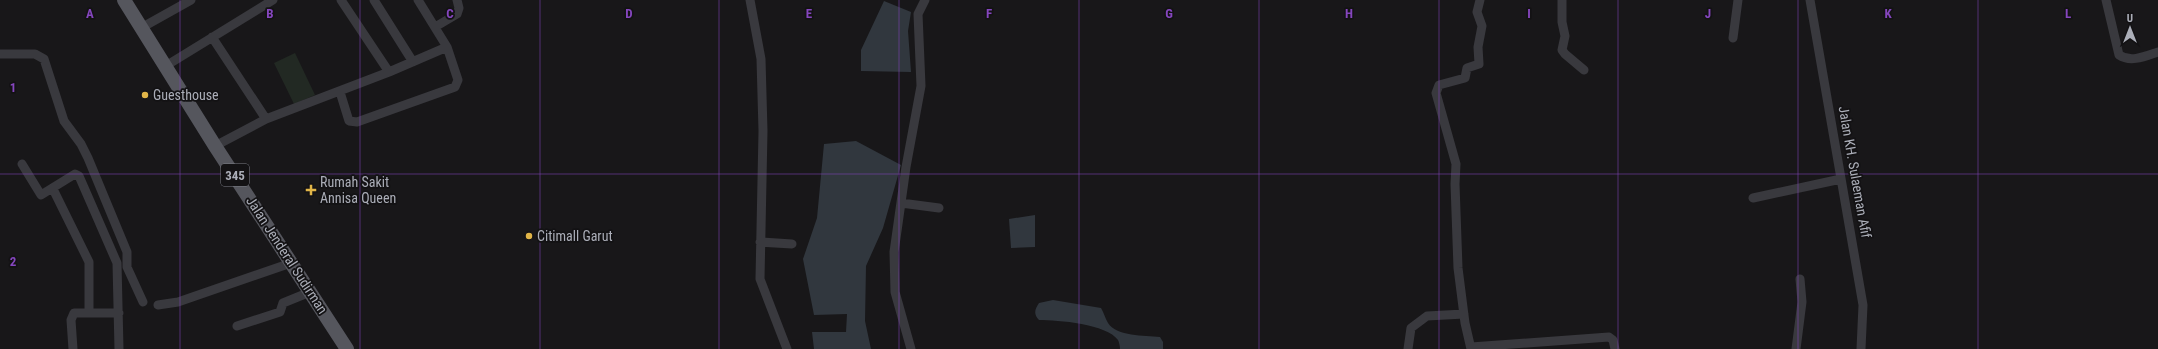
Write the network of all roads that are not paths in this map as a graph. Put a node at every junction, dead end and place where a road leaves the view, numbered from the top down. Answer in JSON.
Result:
{"nodes":[{"id":1,"x":124,"y":0,"type":"edge"},
{"id":2,"x":191,"y":0,"type":"edge"},
{"id":3,"x":273,"y":0,"type":"edge"},
{"id":4,"x":341,"y":0,"type":"edge"},
{"id":5,"x":374,"y":0,"type":"edge"},
{"id":6,"x":418,"y":0,"type":"edge"},
{"id":7,"x":457,"y":0,"type":"edge"},
{"id":8,"x":750,"y":0,"type":"edge"},
{"id":9,"x":925,"y":0,"type":"edge"},
{"id":10,"x":1480,"y":0,"type":"edge"},
{"id":11,"x":1562,"y":0,"type":"edge"},
{"id":12,"x":1738,"y":0,"type":"edge"},
{"id":13,"x":1810,"y":0,"type":"edge"},
{"id":14,"x":2106,"y":0,"type":"edge"},
{"id":15,"x":435,"y":27,"type":"junction"},
{"id":16,"x":141,"y":28,"type":"junction"},
{"id":17,"x":212,"y":37,"type":"junction"},
{"id":18,"x":1733,"y":38,"type":"dead end"},
{"id":19,"x":447,"y":47,"type":"junction"},
{"id":20,"x":2158,"y":52,"type":"edge"},
{"id":21,"x":0,"y":54,"type":"edge"},
{"id":22,"x":413,"y":62,"type":"junction"},
{"id":23,"x":164,"y":67,"type":"junction"},
{"id":24,"x":1584,"y":70,"type":"dead end"},
{"id":25,"x":389,"y":72,"type":"junction"},
{"id":26,"x":340,"y":92,"type":"junction"},
{"id":27,"x":266,"y":119,"type":"junction"},
{"id":28,"x":215,"y":146,"type":"junction"},
{"id":29,"x":22,"y":164,"type":"dead end"},
{"id":30,"x":1842,"y":179,"type":"junction"},
{"id":31,"x":53,"y":189,"type":"junction"},
{"id":32,"x":1752,"y":198,"type":"dead end"},
{"id":33,"x":901,"y":203,"type":"junction"},
{"id":34,"x":939,"y":208,"type":"dead end"},
{"id":35,"x":760,"y":242,"type":"junction"},
{"id":36,"x":792,"y":244,"type":"dead end"},
{"id":37,"x":291,"y":263,"type":"junction"},
{"id":38,"x":1800,"y":279,"type":"dead end"},
{"id":39,"x":310,"y":292,"type":"junction"},
{"id":40,"x":143,"y":302,"type":"dead end"},
{"id":41,"x":158,"y":305,"type":"dead end"},
{"id":42,"x":89,"y":313,"type":"junction"},
{"id":43,"x":119,"y":314,"type":"junction"},
{"id":44,"x":1464,"y":314,"type":"junction"},
{"id":45,"x":236,"y":326,"type":"dead end"},
{"id":46,"x":1471,"y":348,"type":"edge"},
{"id":47,"x":73,"y":349,"type":"edge"},
{"id":48,"x":119,"y":349,"type":"edge"},
{"id":49,"x":347,"y":349,"type":"edge"},
{"id":50,"x":787,"y":349,"type":"edge"},
{"id":51,"x":912,"y":349,"type":"edge"},
{"id":52,"x":1408,"y":349,"type":"edge"},
{"id":53,"x":1615,"y":349,"type":"edge"},
{"id":54,"x":1796,"y":349,"type":"edge"},
{"id":55,"x":1861,"y":349,"type":"edge"}],
"edges":[{"from":1,"to":16,"type":"main road","name":"Jalan Jenderal Sudirman","number":"345"},
{"from":2,"to":16,"type":"street"},
{"from":3,"to":17,"type":"street"},
{"from":4,"to":25,"type":"street"},
{"from":5,"to":22,"type":"street"},
{"from":6,"to":15,"type":"street"},
{"from":7,"to":15,"type":"street"},
{"from":8,"to":35,"type":"street"},
{"from":9,"to":33,"type":"street"},
{"from":10,"to":44,"type":"street"},
{"from":11,"to":24,"type":"street"},
{"from":12,"to":18,"type":"street"},
{"from":13,"to":30,"type":"street","name":"Jalan KH. Sulaeman Afif"},
{"from":14,"to":20,"type":"street"},
{"from":15,"to":19,"type":"street"},
{"from":16,"to":23,"type":"main road","name":"Jalan Jenderal Sudirman","number":"345"},
{"from":17,"to":23,"type":"street"},
{"from":17,"to":27,"type":"street"},
{"from":19,"to":22,"type":"street"},
{"from":19,"to":26,"type":"street"},
{"from":21,"to":40,"type":"street"},
{"from":22,"to":25,"type":"street"},
{"from":23,"to":28,"type":"main road","name":"Jalan Jenderal Sudirman","number":"345"},
{"from":25,"to":26,"type":"street"},
{"from":26,"to":27,"type":"street"},
{"from":27,"to":28,"type":"street"},
{"from":28,"to":37,"type":"main road","name":"Jalan Jenderal Sudirman","number":"345"},
{"from":29,"to":31,"type":"street"},
{"from":30,"to":32,"type":"street"},
{"from":30,"to":55,"type":"street","name":"Jalan KH. Sulaeman Afif"},
{"from":31,"to":42,"type":"street"},
{"from":31,"to":43,"type":"street"},
{"from":33,"to":34,"type":"street"},
{"from":33,"to":51,"type":"street"},
{"from":35,"to":36,"type":"street"},
{"from":35,"to":50,"type":"street"},
{"from":37,"to":39,"type":"main road","name":"Jalan Jenderal Sudirman","number":"345"},
{"from":37,"to":41,"type":"street"},
{"from":38,"to":54,"type":"street"},
{"from":39,"to":45,"type":"street"},
{"from":39,"to":49,"type":"main road","name":"Jalan Jenderal Sudirman","number":"345"},
{"from":42,"to":43,"type":"street"},
{"from":42,"to":47,"type":"street"},
{"from":43,"to":48,"type":"street"},
{"from":44,"to":46,"type":"street"},
{"from":44,"to":52,"type":"street"},
{"from":46,"to":53,"type":"street"}]}
